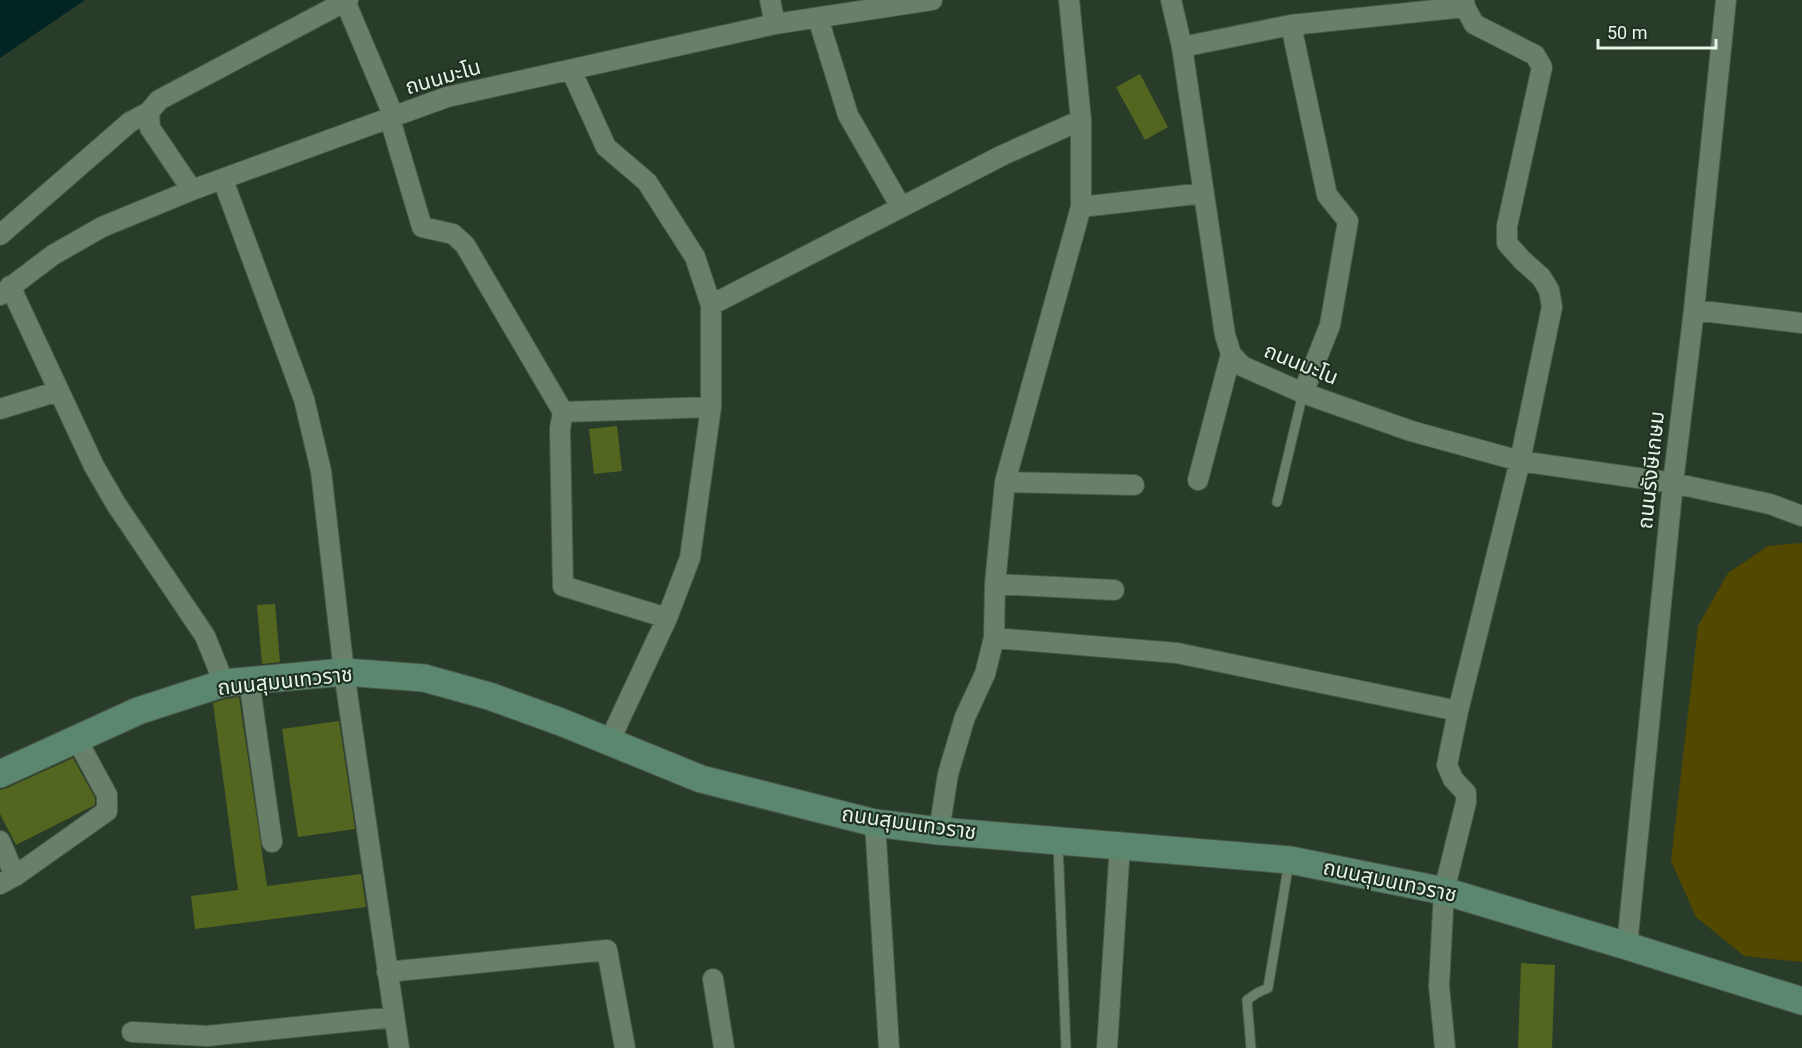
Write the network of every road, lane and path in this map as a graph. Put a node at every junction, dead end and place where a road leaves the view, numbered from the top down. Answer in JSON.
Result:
{"nodes":[{"id":1,"x":770,"y":0,"type":"edge"},
{"id":2,"x":932,"y":0,"type":"edge"},
{"id":3,"x":1069,"y":0,"type":"edge"},
{"id":4,"x":1171,"y":0,"type":"edge"},
{"id":5,"x":1726,"y":0,"type":"edge"},
{"id":6,"x":346,"y":1,"type":"edge"},
{"id":7,"x":1464,"y":4,"type":"edge"},
{"id":8,"x":818,"y":18,"type":"junction"},
{"id":9,"x":775,"y":24,"type":"junction"},
{"id":10,"x":1291,"y":25,"type":"junction"},
{"id":11,"x":1182,"y":47,"type":"junction"},
{"id":12,"x":571,"y":70,"type":"junction"},
{"id":13,"x":149,"y":112,"type":"junction"},
{"id":14,"x":392,"y":118,"type":"junction"},
{"id":15,"x":1081,"y":120,"type":"junction"},
{"id":16,"x":223,"y":180,"type":"junction"},
{"id":17,"x":192,"y":190,"type":"junction"},
{"id":18,"x":1204,"y":193,"type":"junction"},
{"id":19,"x":901,"y":207,"type":"junction"},
{"id":20,"x":1081,"y":207,"type":"junction"},
{"id":21,"x":0,"y":235,"type":"edge"},
{"id":22,"x":5,"y":290,"type":"edge"},
{"id":23,"x":711,"y":305,"type":"junction"},
{"id":24,"x":1694,"y":310,"type":"junction"},
{"id":25,"x":1802,"y":323,"type":"edge"},
{"id":26,"x":1231,"y":354,"type":"junction"},
{"id":27,"x":59,"y":391,"type":"junction"},
{"id":28,"x":1303,"y":393,"type":"junction"},
{"id":29,"x":711,"y":407,"type":"junction"},
{"id":30,"x":0,"y":409,"type":"edge"},
{"id":31,"x":562,"y":412,"type":"junction"},
{"id":32,"x":1520,"y":460,"type":"junction"},
{"id":33,"x":1198,"y":480,"type":"dead end"},
{"id":34,"x":1005,"y":482,"type":"junction"},
{"id":35,"x":1673,"y":483,"type":"junction"},
{"id":36,"x":1134,"y":485,"type":"dead end"},
{"id":37,"x":1277,"y":502,"type":"dead end"},
{"id":38,"x":1802,"y":516,"type":"edge"},
{"id":39,"x":995,"y":584,"type":"junction"},
{"id":40,"x":1114,"y":590,"type":"dead end"},
{"id":41,"x":667,"y":618,"type":"junction"},
{"id":42,"x":994,"y":638,"type":"junction"},
{"id":43,"x":344,"y":672,"type":"junction"},
{"id":44,"x":236,"y":682,"type":"junction"},
{"id":45,"x":1458,"y":711,"type":"junction"},
{"id":46,"x":76,"y":738,"type":"junction"},
{"id":47,"x":609,"y":742,"type":"junction"},
{"id":48,"x":0,"y":774,"type":"edge"},
{"id":49,"x":875,"y":823,"type":"junction"},
{"id":50,"x":939,"y":831,"type":"junction"},
{"id":51,"x":1058,"y":840,"type":"junction"},
{"id":52,"x":0,"y":841,"type":"edge"},
{"id":53,"x":272,"y":842,"type":"dead end"},
{"id":54,"x":1120,"y":845,"type":"junction"},
{"id":55,"x":1290,"y":860,"type":"junction"},
{"id":56,"x":7,"y":880,"type":"edge"},
{"id":57,"x":1444,"y":891,"type":"junction"},
{"id":58,"x":1627,"y":946,"type":"junction"},
{"id":59,"x":387,"y":972,"type":"junction"},
{"id":60,"x":713,"y":979,"type":"dead end"},
{"id":61,"x":1802,"y":1001,"type":"edge"},
{"id":62,"x":394,"y":1017,"type":"junction"},
{"id":63,"x":132,"y":1032,"type":"dead end"},
{"id":64,"x":399,"y":1048,"type":"edge"},
{"id":65,"x":625,"y":1048,"type":"edge"},
{"id":66,"x":724,"y":1048,"type":"edge"},
{"id":67,"x":890,"y":1048,"type":"edge"},
{"id":68,"x":1066,"y":1048,"type":"edge"},
{"id":69,"x":1107,"y":1048,"type":"edge"},
{"id":70,"x":1251,"y":1048,"type":"edge"},
{"id":71,"x":1445,"y":1048,"type":"edge"}],
"edges":[{"from":1,"to":9,"type":"street"},
{"from":2,"to":8,"type":"street","name":"ถนนมะโน"},
{"from":3,"to":15,"type":"street"},
{"from":4,"to":11,"type":"street","name":"ถนนมะโน"},
{"from":5,"to":24,"type":"street","name":"ถนนรังษีเกษม"},
{"from":6,"to":13,"type":"street"},
{"from":6,"to":14,"type":"street"},
{"from":7,"to":10,"type":"street"},
{"from":7,"to":32,"type":"street"},
{"from":8,"to":9,"type":"street","name":"ถนนมะโน"},
{"from":8,"to":19,"type":"street"},
{"from":9,"to":12,"type":"street","name":"ถนนมะโน"},
{"from":10,"to":11,"type":"street"},
{"from":10,"to":28,"type":"street"},
{"from":11,"to":18,"type":"street","name":"ถนนมะโน"},
{"from":12,"to":14,"type":"street","name":"ถนนมะโน"},
{"from":12,"to":23,"type":"street"},
{"from":13,"to":17,"type":"street"},
{"from":13,"to":21,"type":"street"},
{"from":14,"to":16,"type":"street","name":"ถนนมะโน"},
{"from":14,"to":31,"type":"street"},
{"from":15,"to":19,"type":"street"},
{"from":15,"to":20,"type":"street"},
{"from":16,"to":17,"type":"street","name":"ถนนมะโน"},
{"from":16,"to":43,"type":"street"},
{"from":17,"to":22,"type":"street","name":"ถนนมะโน"},
{"from":18,"to":20,"type":"street"},
{"from":18,"to":26,"type":"street","name":"ถนนมะโน"},
{"from":19,"to":23,"type":"street"},
{"from":20,"to":34,"type":"street"},
{"from":22,"to":27,"type":"street"},
{"from":23,"to":29,"type":"street"},
{"from":24,"to":25,"type":"street"},
{"from":24,"to":35,"type":"street","name":"ถนนรังษีเกษม"},
{"from":26,"to":28,"type":"street","name":"ถนนมะโน"},
{"from":26,"to":33,"type":"street"},
{"from":27,"to":30,"type":"street"},
{"from":27,"to":44,"type":"street"},
{"from":28,"to":32,"type":"street","name":"ถนนมะโน"},
{"from":28,"to":37,"type":"lane"},
{"from":29,"to":31,"type":"street"},
{"from":29,"to":41,"type":"street"},
{"from":31,"to":41,"type":"street"},
{"from":32,"to":35,"type":"street","name":"ถนนมะโน"},
{"from":32,"to":45,"type":"street"},
{"from":34,"to":36,"type":"street"},
{"from":34,"to":39,"type":"street"},
{"from":35,"to":38,"type":"street","name":"ถนนมะโน"},
{"from":35,"to":58,"type":"street","name":"ถนนรังษีเกษม"},
{"from":39,"to":40,"type":"street"},
{"from":39,"to":42,"type":"street"},
{"from":41,"to":47,"type":"street"},
{"from":42,"to":45,"type":"street"},
{"from":42,"to":50,"type":"street"},
{"from":43,"to":44,"type":"street","name":"ถนนสุมนเทวราช"},
{"from":43,"to":47,"type":"street","name":"ถนนสุมนเทวราช"},
{"from":43,"to":59,"type":"street"},
{"from":44,"to":46,"type":"street","name":"ถนนสุมนเทวราช"},
{"from":44,"to":53,"type":"street"},
{"from":45,"to":57,"type":"street"},
{"from":46,"to":48,"type":"street","name":"ถนนสุมนเทวราช"},
{"from":46,"to":56,"type":"street"},
{"from":47,"to":49,"type":"street","name":"ถนนสุมนเทวราช"},
{"from":49,"to":50,"type":"street","name":"ถนนสุมนเทวราช"},
{"from":49,"to":67,"type":"street"},
{"from":50,"to":51,"type":"street","name":"ถนนสุมนเทวราช"},
{"from":51,"to":54,"type":"street","name":"ถนนสุมนเทวราช"},
{"from":51,"to":68,"type":"lane"},
{"from":52,"to":56,"type":"street"},
{"from":54,"to":55,"type":"street","name":"ถนนสุมนเทวราช"},
{"from":54,"to":69,"type":"street"},
{"from":55,"to":57,"type":"street","name":"ถนนสุมนเทวราช"},
{"from":55,"to":70,"type":"lane"},
{"from":57,"to":58,"type":"street","name":"ถนนสุมนเทวราช"},
{"from":57,"to":71,"type":"street"},
{"from":58,"to":61,"type":"street","name":"ถนนสุมนเทวราช"},
{"from":59,"to":62,"type":"street"},
{"from":59,"to":65,"type":"street"},
{"from":60,"to":66,"type":"street"},
{"from":62,"to":63,"type":"street"},
{"from":62,"to":64,"type":"street"}]}
